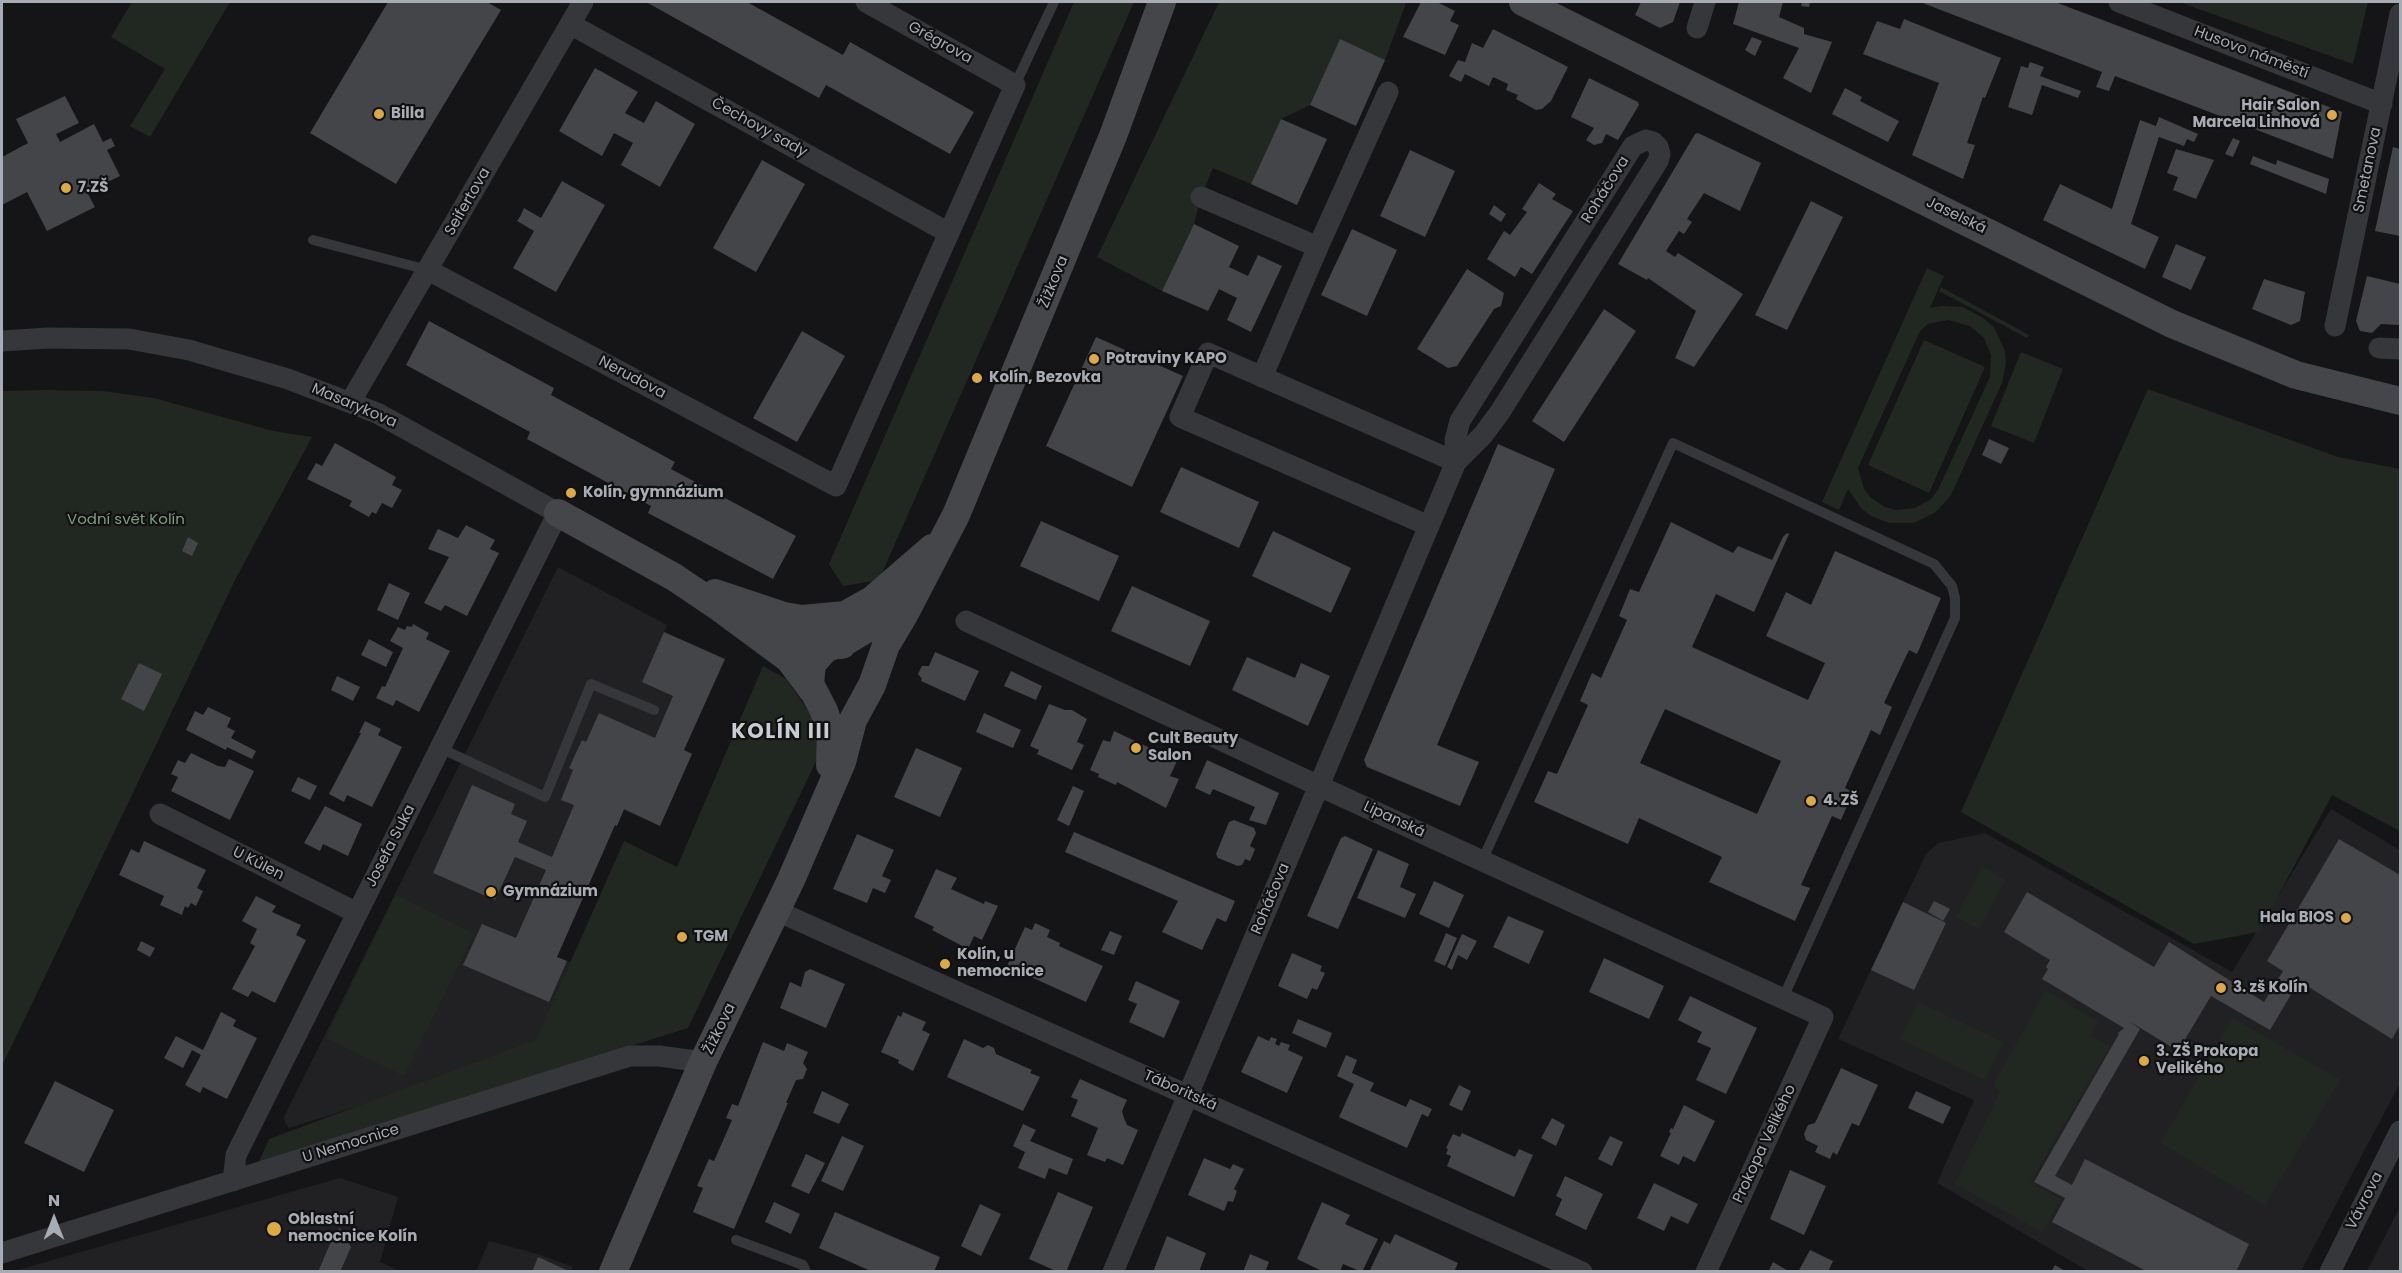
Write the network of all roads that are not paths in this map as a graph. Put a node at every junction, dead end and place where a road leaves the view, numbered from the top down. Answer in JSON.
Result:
{"nodes":[{"id":1,"x":583,"y":2,"type":"edge"},
{"id":2,"x":866,"y":2,"type":"edge"},
{"id":3,"x":1054,"y":2,"type":"edge"},
{"id":4,"x":1162,"y":2,"type":"edge"},
{"id":5,"x":1523,"y":2,"type":"edge"},
{"id":6,"x":1705,"y":2,"type":"edge"},
{"id":7,"x":2119,"y":2,"type":"edge"},
{"id":8,"x":2400,"y":14,"type":"edge"},
{"id":9,"x":570,"y":24,"type":"junction"},
{"id":10,"x":1697,"y":28,"type":"dead end"},
{"id":11,"x":1015,"y":85,"type":"junction"},
{"id":12,"x":1388,"y":92,"type":"dead end"},
{"id":13,"x":2382,"y":104,"type":"junction"},
{"id":14,"x":1201,"y":197,"type":"dead end"},
{"id":15,"x":949,"y":233,"type":"junction"},
{"id":16,"x":313,"y":240,"type":"dead end"},
{"id":17,"x":1318,"y":247,"type":"junction"},
{"id":18,"x":428,"y":270,"type":"junction"},
{"id":19,"x":2335,"y":326,"type":"dead end"},
{"id":20,"x":2,"y":341,"type":"edge"},
{"id":21,"x":1262,"y":377,"type":"junction"},
{"id":22,"x":2400,"y":401,"type":"edge"},
{"id":23,"x":351,"y":402,"type":"junction"},
{"id":24,"x":1456,"y":462,"type":"junction"},
{"id":25,"x":558,"y":513,"type":"junction"},
{"id":26,"x":1429,"y":526,"type":"junction"},
{"id":27,"x":940,"y":546,"type":"junction"},
{"id":28,"x":674,"y":578,"type":"junction"},
{"id":29,"x":966,"y":621,"type":"dead end"},
{"id":30,"x":836,"y":645,"type":"junction"},
{"id":31,"x":870,"y":690,"type":"junction"},
{"id":32,"x":814,"y":693,"type":"junction"},
{"id":33,"x":654,"y":710,"type":"dead end"},
{"id":34,"x":440,"y":748,"type":"junction"},
{"id":35,"x":1319,"y":786,"type":"junction"},
{"id":36,"x":830,"y":788,"type":"junction"},
{"id":37,"x":160,"y":814,"type":"dead end"},
{"id":38,"x":1482,"y":861,"type":"junction"},
{"id":39,"x":777,"y":911,"type":"junction"},
{"id":40,"x":357,"y":913,"type":"junction"},
{"id":41,"x":1783,"y":998,"type":"junction"},
{"id":42,"x":1823,"y":1017,"type":"joint"},
{"id":43,"x":703,"y":1062,"type":"junction"},
{"id":44,"x":1188,"y":1094,"type":"junction"},
{"id":45,"x":2400,"y":1131,"type":"edge"},
{"id":46,"x":233,"y":1181,"type":"junction"},
{"id":47,"x":736,"y":1240,"type":"dead end"},
{"id":48,"x":2,"y":1253,"type":"edge"},
{"id":49,"x":613,"y":1272,"type":"edge"},
{"id":50,"x":806,"y":1272,"type":"edge"},
{"id":51,"x":1113,"y":1272,"type":"edge"},
{"id":52,"x":1582,"y":1272,"type":"edge"},
{"id":53,"x":1706,"y":1272,"type":"edge"},
{"id":54,"x":2330,"y":1272,"type":"edge"}],
"edges":[{"from":1,"to":9,"type":"street","name":"Seifertova"},
{"from":2,"to":11,"type":"street","name":"Grégrova"},
{"from":3,"to":11,"type":"lane"},
{"from":4,"to":27,"type":"street","name":"Žižkova"},
{"from":5,"to":22,"type":"street","name":"Jaselská"},
{"from":6,"to":10,"type":"street"},
{"from":7,"to":13,"type":"street","name":"Husovo náměstí"},
{"from":8,"to":13,"type":"street","name":"Smetanova"},
{"from":9,"to":15,"type":"street","name":"Čechovy sady"},
{"from":9,"to":18,"type":"street","name":"Seifertova"},
{"from":11,"to":15,"type":"street"},
{"from":12,"to":17,"type":"street"},
{"from":13,"to":19,"type":"street","name":"Smetanova"},
{"from":14,"to":17,"type":"street"},
{"from":15,"to":18,"type":"street","name":"Nerudova"},
{"from":16,"to":18,"type":"lane"},
{"from":17,"to":21,"type":"street"},
{"from":18,"to":23,"type":"street","name":"Seifertova"},
{"from":20,"to":23,"type":"street","name":"Masarykova"},
{"from":21,"to":24,"type":"street"},
{"from":21,"to":26,"type":"street"},
{"from":23,"to":25,"type":"street","name":"Masarykova"},
{"from":24,"to":24,"type":"street","name":"Roháčova"},
{"from":24,"to":26,"type":"street","name":"Roháčova"},
{"from":25,"to":28,"type":"street","name":"Masarykova"},
{"from":25,"to":34,"type":"street","name":"Josefa Suka"},
{"from":26,"to":35,"type":"street","name":"Roháčova"},
{"from":27,"to":28,"type":"street"},
{"from":27,"to":30,"type":"street","name":"Žižkova"},
{"from":27,"to":31,"type":"street","name":"Žižkova"},
{"from":28,"to":30,"type":"street","name":"Masarykova"},
{"from":28,"to":32,"type":"street","name":"Masarykova"},
{"from":29,"to":35,"type":"street","name":"Lipanská"},
{"from":30,"to":31,"type":"street"},
{"from":30,"to":32,"type":"street","name":"Žižkova"},
{"from":31,"to":32,"type":"street"},
{"from":31,"to":36,"type":"street","name":"Žižkova"},
{"from":32,"to":36,"type":"street","name":"Žižkova"},
{"from":33,"to":34,"type":"lane"},
{"from":34,"to":40,"type":"street","name":"Josefa Suka"},
{"from":35,"to":38,"type":"street","name":"Lipanská"},
{"from":35,"to":44,"type":"street","name":"Roháčova"},
{"from":36,"to":39,"type":"street","name":"Žižkova"},
{"from":37,"to":40,"type":"street","name":"U Kůlen"},
{"from":38,"to":41,"type":"street","name":"Lipanská"},
{"from":38,"to":41,"type":"lane"},
{"from":39,"to":43,"type":"street","name":"Žižkova"},
{"from":39,"to":44,"type":"street","name":"Táboritská"},
{"from":40,"to":46,"type":"street","name":"Josefa Suka"},
{"from":41,"to":42,"type":"street","name":"Lipanská"},
{"from":42,"to":53,"type":"street","name":"Prokopa Velikého"},
{"from":43,"to":46,"type":"street","name":"U Nemocnice"},
{"from":43,"to":49,"type":"street","name":"Žižkova"},
{"from":44,"to":51,"type":"street","name":"Roháčova"},
{"from":44,"to":52,"type":"street","name":"Táboritská"},
{"from":45,"to":54,"type":"street","name":"Vávrova"},
{"from":46,"to":48,"type":"street","name":"U Nemocnice"},
{"from":47,"to":50,"type":"lane"}]}
